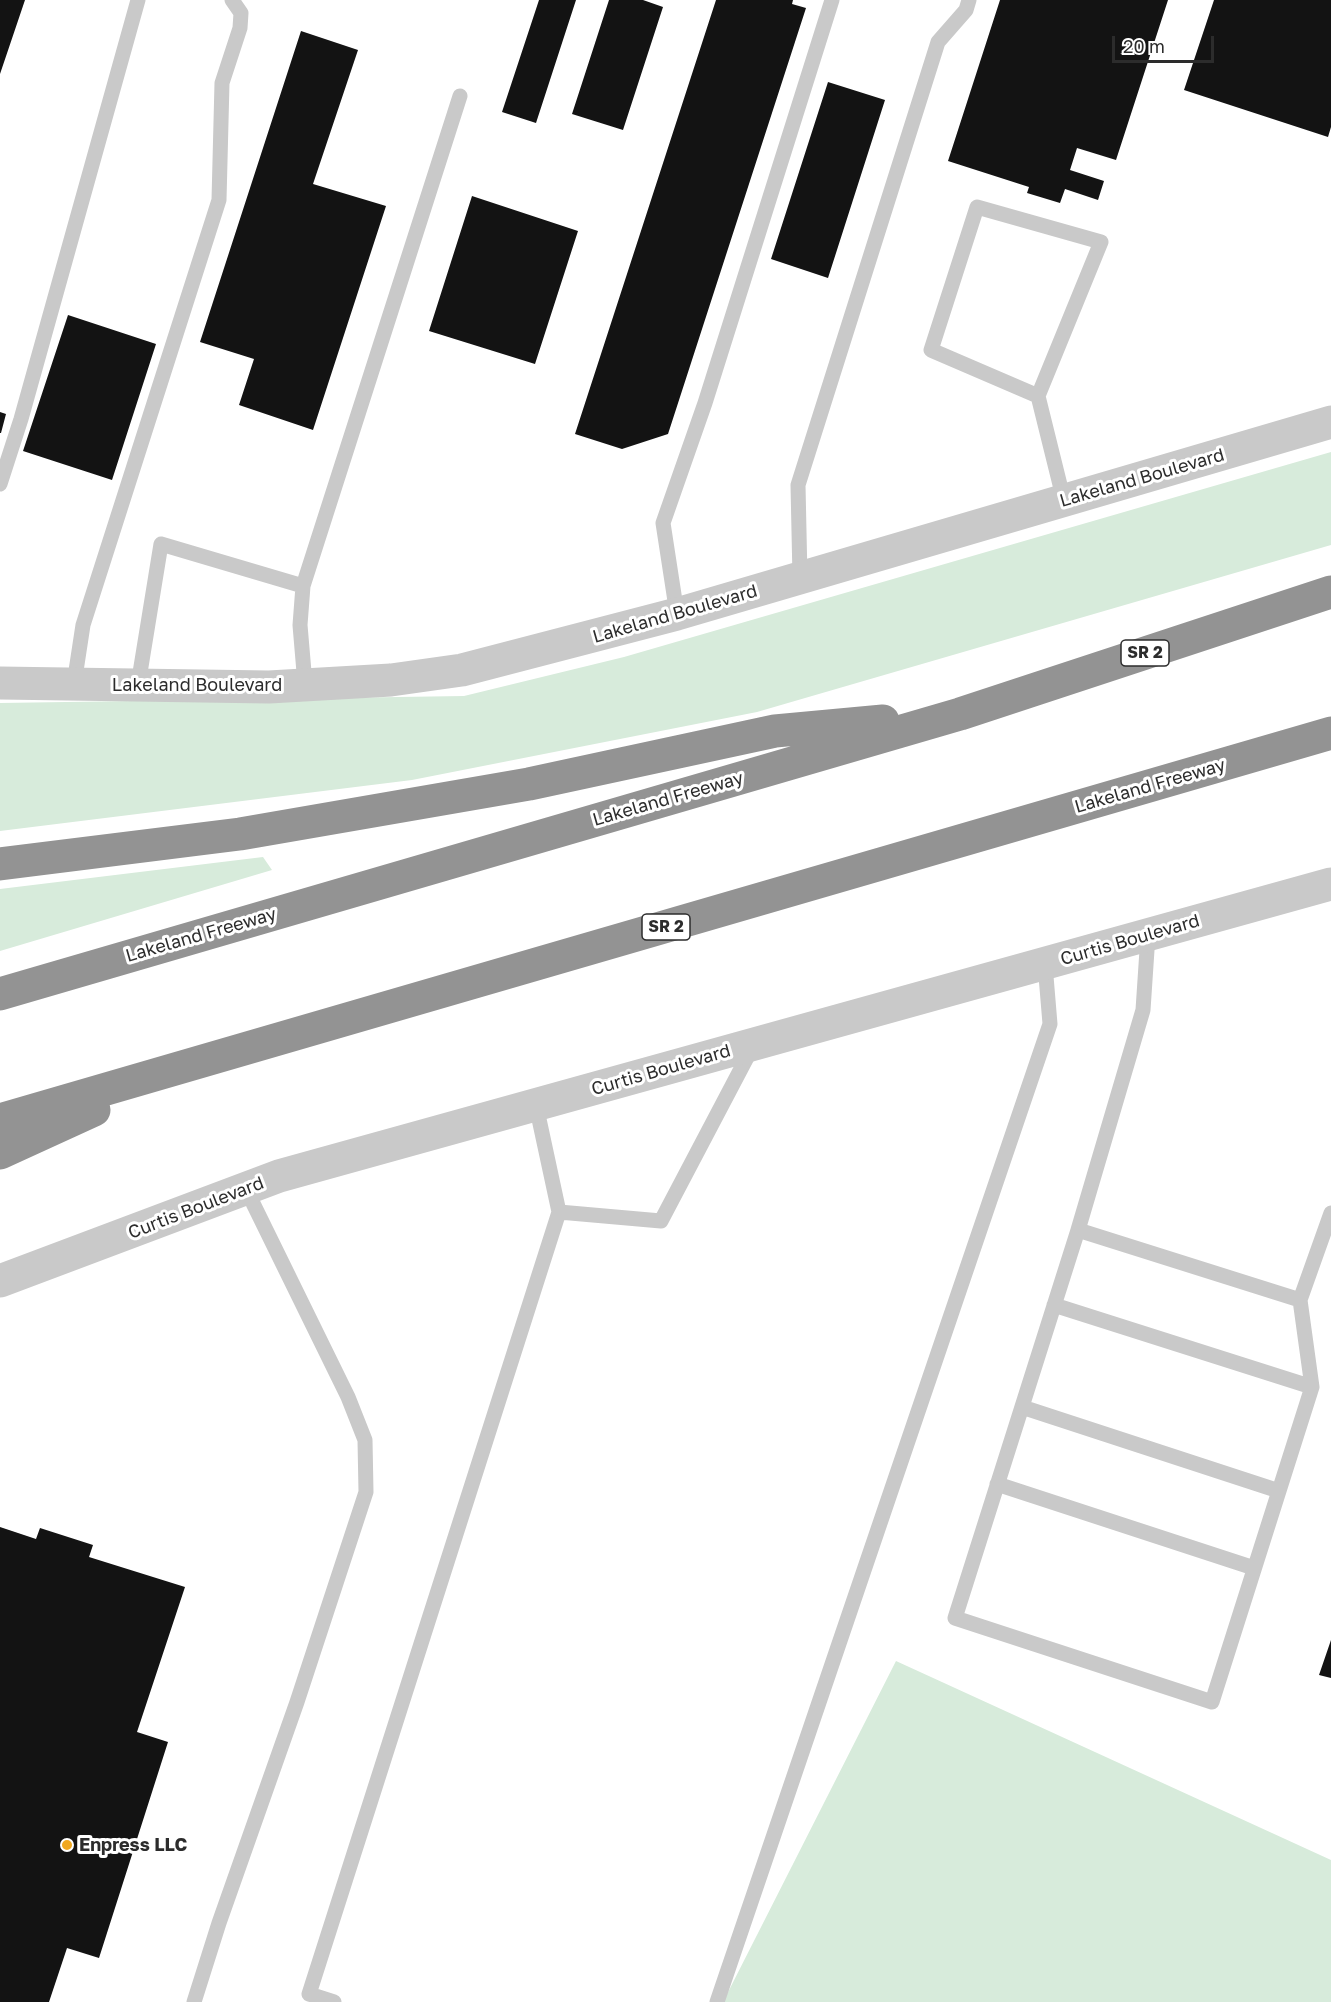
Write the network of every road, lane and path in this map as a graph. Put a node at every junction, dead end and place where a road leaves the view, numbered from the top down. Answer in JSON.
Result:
{"nodes":[{"id":1,"x":138,"y":0,"type":"edge"},
{"id":2,"x":232,"y":0,"type":"edge"},
{"id":3,"x":832,"y":0,"type":"edge"},
{"id":4,"x":969,"y":0,"type":"edge"},
{"id":5,"x":460,"y":96,"type":"dead end"},
{"id":6,"x":1038,"y":396,"type":"junction"},
{"id":7,"x":1331,"y":422,"type":"edge"},
{"id":8,"x":0,"y":484,"type":"edge"},
{"id":9,"x":1064,"y":501,"type":"junction"},
{"id":10,"x":800,"y":578,"type":"junction"},
{"id":11,"x":303,"y":586,"type":"junction"},
{"id":12,"x":1331,"y":592,"type":"edge"},
{"id":13,"x":677,"y":614,"type":"junction"},
{"id":14,"x":0,"y":683,"type":"edge"},
{"id":15,"x":74,"y":684,"type":"junction"},
{"id":16,"x":305,"y":684,"type":"junction"},
{"id":17,"x":138,"y":685,"type":"junction"},
{"id":18,"x":960,"y":714,"type":"junction"},
{"id":19,"x":1331,"y":734,"type":"edge"},
{"id":20,"x":0,"y":864,"type":"edge"},
{"id":21,"x":1331,"y":884,"type":"edge"},
{"id":22,"x":1148,"y":935,"type":"junction"},
{"id":23,"x":1045,"y":964,"type":"junction"},
{"id":24,"x":0,"y":994,"type":"edge"},
{"id":25,"x":755,"y":1044,"type":"junction"},
{"id":26,"x":195,"y":1064,"type":"junction"},
{"id":27,"x":536,"y":1105,"type":"junction"},
{"id":28,"x":0,"y":1120,"type":"edge"},
{"id":29,"x":0,"y":1153,"type":"edge"},
{"id":30,"x":246,"y":1189,"type":"junction"},
{"id":31,"x":559,"y":1212,"type":"junction"},
{"id":32,"x":1331,"y":1213,"type":"edge"},
{"id":33,"x":1078,"y":1230,"type":"junction"},
{"id":34,"x":0,"y":1281,"type":"edge"},
{"id":35,"x":1300,"y":1300,"type":"junction"},
{"id":36,"x":1054,"y":1305,"type":"junction"},
{"id":37,"x":1312,"y":1387,"type":"junction"},
{"id":38,"x":1022,"y":1407,"type":"junction"},
{"id":39,"x":997,"y":1484,"type":"junction"},
{"id":40,"x":1279,"y":1491,"type":"junction"},
{"id":41,"x":1254,"y":1568,"type":"junction"},
{"id":42,"x":194,"y":2002,"type":"edge"},
{"id":43,"x":334,"y":2002,"type":"edge"},
{"id":44,"x":717,"y":2002,"type":"edge"}],
"edges":[{"from":1,"to":8,"type":"lane"},
{"from":2,"to":15,"type":"lane"},
{"from":3,"to":13,"type":"lane"},
{"from":4,"to":10,"type":"lane"},
{"from":5,"to":11,"type":"lane"},
{"from":6,"to":6,"type":"lane"},
{"from":6,"to":9,"type":"lane"},
{"from":7,"to":9,"type":"street","name":"Lakeland Boulevard"},
{"from":9,"to":10,"type":"street","name":"Lakeland Boulevard"},
{"from":10,"to":13,"type":"street","name":"Lakeland Boulevard"},
{"from":11,"to":16,"type":"lane"},
{"from":11,"to":17,"type":"lane"},
{"from":12,"to":18,"type":"highway","name":"Lakeland Freeway","number":"SR 2"},
{"from":13,"to":16,"type":"street","name":"Lakeland Boulevard"},
{"from":14,"to":15,"type":"street","name":"Lakeland Boulevard"},
{"from":15,"to":17,"type":"street","name":"Lakeland Boulevard"},
{"from":16,"to":17,"type":"street","name":"Lakeland Boulevard"},
{"from":18,"to":20,"type":"highway"},
{"from":18,"to":24,"type":"highway","name":"Lakeland Freeway","number":"SR 2"},
{"from":19,"to":26,"type":"highway","name":"Lakeland Freeway","number":"SR 2"},
{"from":21,"to":22,"type":"street","name":"Curtis Boulevard"},
{"from":22,"to":23,"type":"street","name":"Curtis Boulevard"},
{"from":22,"to":33,"type":"lane"},
{"from":23,"to":25,"type":"street","name":"Curtis Boulevard"},
{"from":23,"to":44,"type":"lane"},
{"from":25,"to":27,"type":"street","name":"Curtis Boulevard"},
{"from":25,"to":31,"type":"lane"},
{"from":26,"to":28,"type":"highway","name":"Lakeland Freeway","number":"SR 2"},
{"from":26,"to":29,"type":"highway"},
{"from":27,"to":30,"type":"street","name":"Curtis Boulevard"},
{"from":27,"to":31,"type":"lane"},
{"from":30,"to":34,"type":"street","name":"Curtis Boulevard"},
{"from":30,"to":42,"type":"lane"},
{"from":31,"to":43,"type":"lane"},
{"from":32,"to":35,"type":"lane"},
{"from":33,"to":35,"type":"lane"},
{"from":33,"to":36,"type":"lane"},
{"from":35,"to":37,"type":"lane"},
{"from":36,"to":37,"type":"lane"},
{"from":36,"to":38,"type":"lane"},
{"from":37,"to":40,"type":"lane"},
{"from":38,"to":39,"type":"lane"},
{"from":38,"to":40,"type":"lane"},
{"from":39,"to":41,"type":"lane"},
{"from":39,"to":41,"type":"lane"},
{"from":40,"to":41,"type":"lane"}]}
